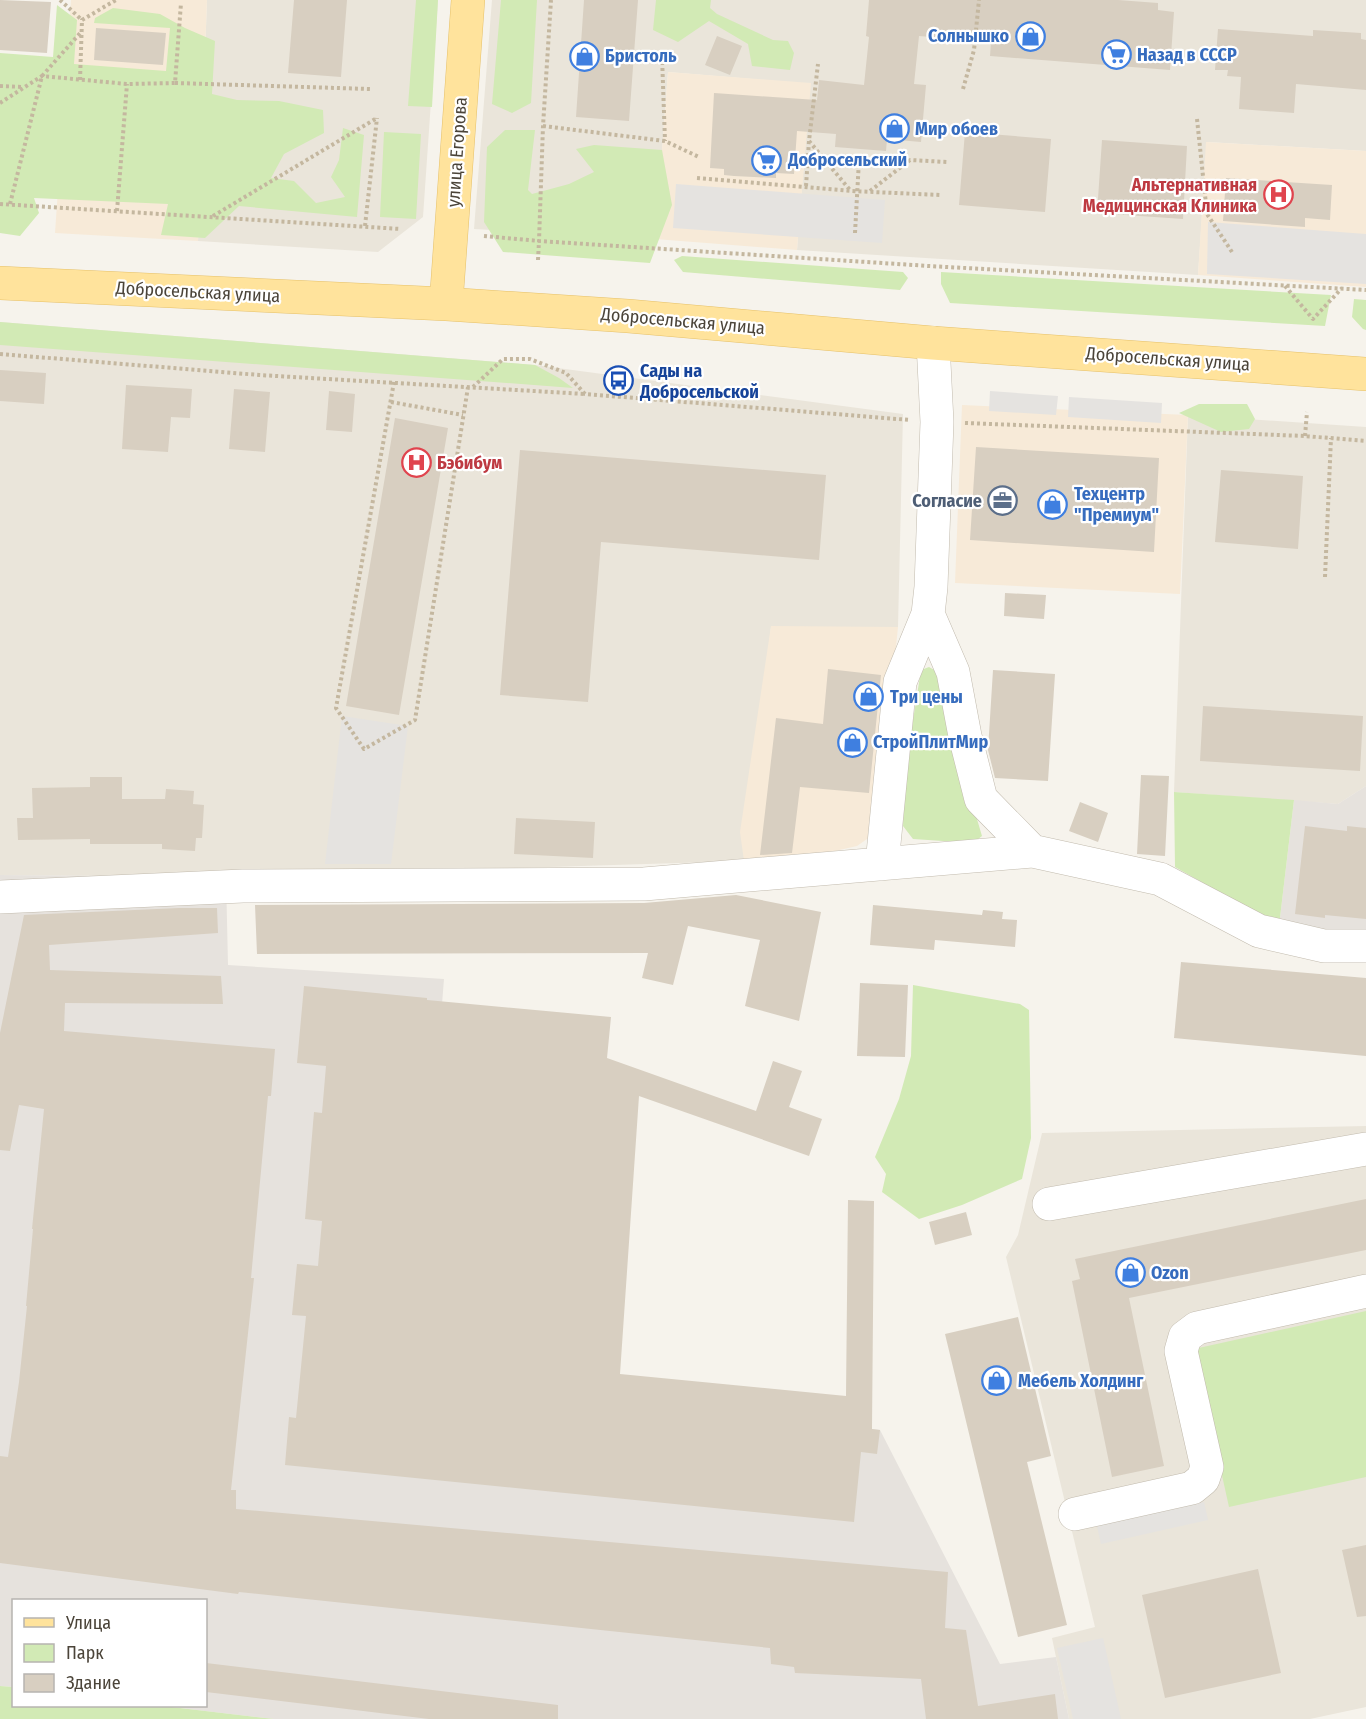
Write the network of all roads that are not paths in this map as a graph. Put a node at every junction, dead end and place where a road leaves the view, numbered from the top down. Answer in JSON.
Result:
{"nodes":[{"id":1,"x":468,"y":0,"type":"edge"},
{"id":2,"x":0,"y":283,"type":"edge"},
{"id":3,"x":446,"y":304,"type":"junction"},
{"id":4,"x":933,"y":343,"type":"junction"},
{"id":5,"x":1366,"y":374,"type":"edge"},
{"id":6,"x":928,"y":614,"type":"junction"},
{"id":7,"x":1032,"y":851,"type":"junction"},
{"id":8,"x":882,"y":864,"type":"junction"},
{"id":9,"x":0,"y":897,"type":"edge"},
{"id":10,"x":1366,"y":946,"type":"edge"},
{"id":11,"x":1366,"y":1149,"type":"edge"},
{"id":12,"x":1049,"y":1204,"type":"dead end"},
{"id":13,"x":1366,"y":1291,"type":"edge"},
{"id":14,"x":1074,"y":1514,"type":"dead end"}],
"edges":[{"from":1,"to":3,"type":"main road","name":"улица Егорова"},
{"from":2,"to":3,"type":"main road","name":"Добросельская улица"},
{"from":3,"to":4,"type":"main road","name":"Добросельская улица"},
{"from":4,"to":5,"type":"main road","name":"Добросельская улица"},
{"from":4,"to":6,"type":"street"},
{"from":6,"to":7,"type":"street"},
{"from":6,"to":8,"type":"street"},
{"from":7,"to":8,"type":"street"},
{"from":7,"to":10,"type":"street"},
{"from":8,"to":9,"type":"street"},
{"from":11,"to":12,"type":"street"},
{"from":13,"to":14,"type":"street"}]}
